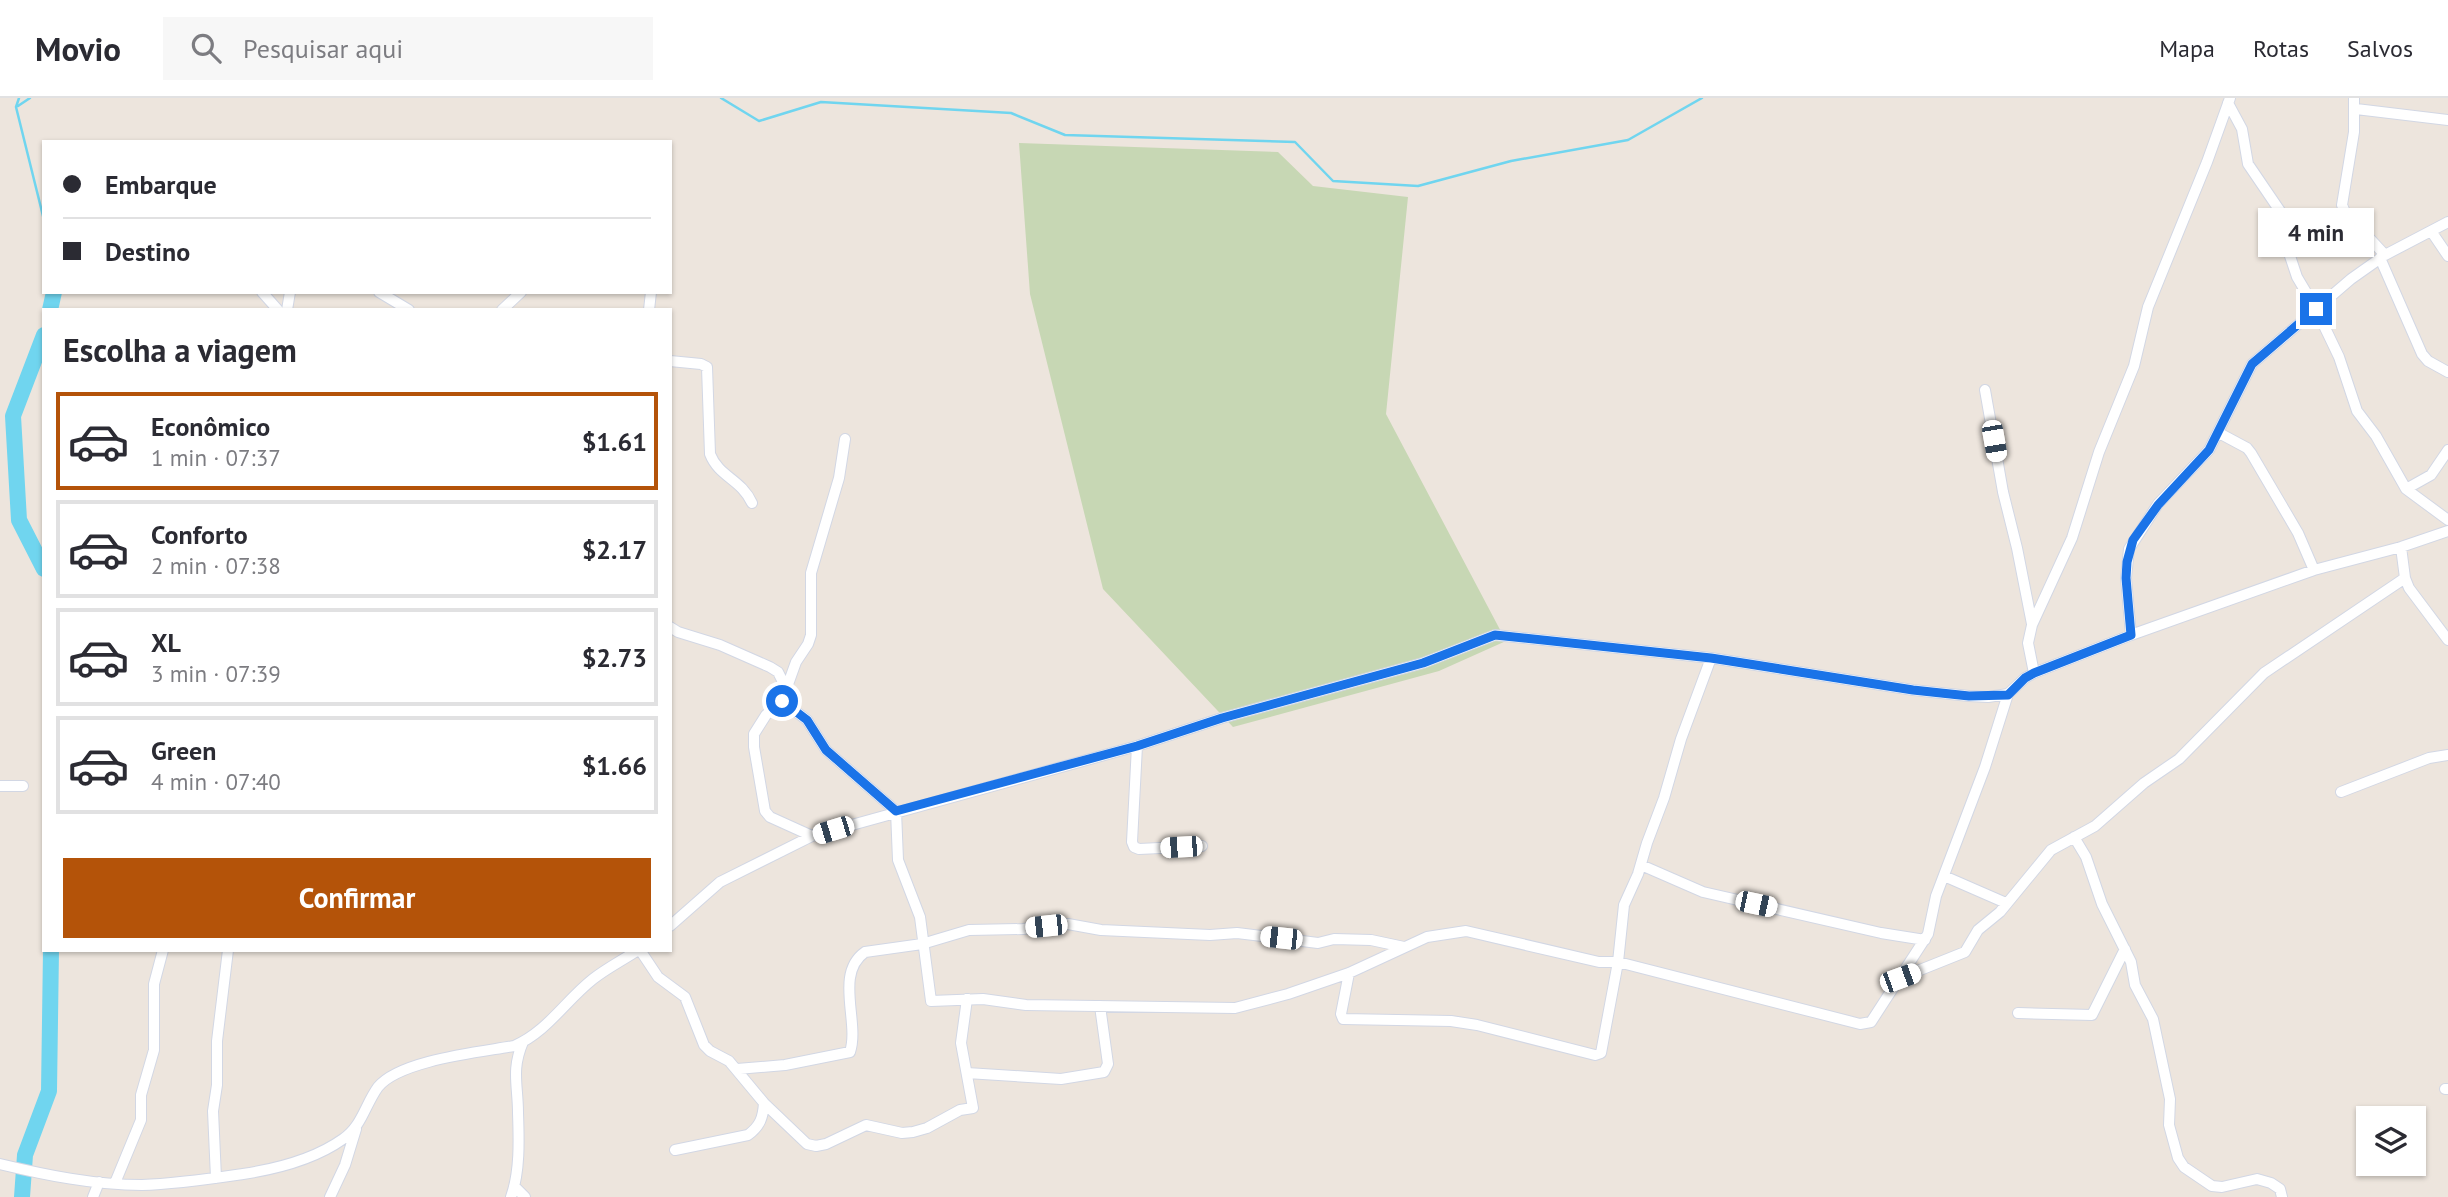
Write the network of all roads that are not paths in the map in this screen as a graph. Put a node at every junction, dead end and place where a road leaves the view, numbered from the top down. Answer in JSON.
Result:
{"nodes":[{"id":1,"x":2354,"y":98,"type":"edge"},
{"id":2,"x":2229,"y":101,"type":"edge"},
{"id":3,"x":2356,"y":110,"type":"junction"},
{"id":4,"x":2448,"y":120,"type":"edge"},
{"id":5,"x":2448,"y":222,"type":"edge"},
{"id":6,"x":2431,"y":231,"type":"junction"},
{"id":7,"x":2383,"y":256,"type":"junction"},
{"id":8,"x":2448,"y":256,"type":"edge"},
{"id":9,"x":264,"y":294,"type":"edge"},
{"id":10,"x":382,"y":294,"type":"edge"},
{"id":11,"x":519,"y":294,"type":"edge"},
{"id":12,"x":276,"y":308,"type":"edge"},
{"id":13,"x":406,"y":308,"type":"edge"},
{"id":14,"x":504,"y":308,"type":"edge"},
{"id":15,"x":2316,"y":309,"type":"junction"},
{"id":16,"x":672,"y":361,"type":"edge"},
{"id":17,"x":2448,"y":372,"type":"edge"},
{"id":18,"x":1985,"y":390,"type":"dead end"},
{"id":19,"x":2219,"y":433,"type":"junction"},
{"id":20,"x":845,"y":439,"type":"dead end"},
{"id":21,"x":2448,"y":450,"type":"edge"},
{"id":22,"x":2406,"y":489,"type":"junction"},
{"id":23,"x":752,"y":503,"type":"dead end"},
{"id":24,"x":2448,"y":520,"type":"edge"},
{"id":25,"x":2448,"y":531,"type":"edge"},
{"id":26,"x":2401,"y":547,"type":"junction"},
{"id":27,"x":2314,"y":570,"type":"junction"},
{"id":28,"x":2405,"y":578,"type":"junction"},
{"id":29,"x":2032,"y":625,"type":"junction"},
{"id":30,"x":672,"y":628,"type":"edge"},
{"id":31,"x":2131,"y":635,"type":"junction"},
{"id":32,"x":2448,"y":640,"type":"edge"},
{"id":33,"x":1711,"y":658,"type":"junction"},
{"id":34,"x":2034,"y":673,"type":"junction"},
{"id":35,"x":787,"y":690,"type":"junction"},
{"id":36,"x":2008,"y":695,"type":"junction"},
{"id":37,"x":782,"y":701,"type":"junction"},
{"id":38,"x":1137,"y":746,"type":"junction"},
{"id":39,"x":2448,"y":755,"type":"edge"},
{"id":40,"x":0,"y":786,"type":"edge"},
{"id":41,"x":23,"y":786,"type":"dead end"},
{"id":42,"x":2341,"y":792,"type":"dead end"},
{"id":43,"x":896,"y":811,"type":"junction"},
{"id":44,"x":812,"y":836,"type":"junction"},
{"id":45,"x":2074,"y":837,"type":"junction"},
{"id":46,"x":1202,"y":846,"type":"dead end"},
{"id":47,"x":1641,"y":864,"type":"junction"},
{"id":48,"x":1944,"y":876,"type":"junction"},
{"id":49,"x":2006,"y":903,"type":"junction"},
{"id":50,"x":672,"y":924,"type":"edge"},
{"id":51,"x":1925,"y":940,"type":"junction"},
{"id":52,"x":922,"y":944,"type":"junction"},
{"id":53,"x":1404,"y":947,"type":"junction"},
{"id":54,"x":2125,"y":949,"type":"junction"},
{"id":55,"x":162,"y":952,"type":"edge"},
{"id":56,"x":228,"y":952,"type":"edge"},
{"id":57,"x":636,"y":952,"type":"edge"},
{"id":58,"x":640,"y":952,"type":"edge"},
{"id":59,"x":1618,"y":962,"type":"junction"},
{"id":60,"x":1349,"y":973,"type":"junction"},
{"id":61,"x":1900,"y":978,"type":"junction"},
{"id":62,"x":967,"y":999,"type":"junction"},
{"id":63,"x":1100,"y":1006,"type":"junction"},
{"id":64,"x":2018,"y":1013,"type":"dead end"},
{"id":65,"x":523,"y":1042,"type":"junction"},
{"id":66,"x":737,"y":1069,"type":"junction"},
{"id":67,"x":967,"y":1073,"type":"junction"},
{"id":68,"x":764,"y":1103,"type":"junction"},
{"id":69,"x":356,"y":1129,"type":"junction"},
{"id":70,"x":675,"y":1150,"type":"dead end"},
{"id":71,"x":4,"y":1166,"type":"edge"},
{"id":72,"x":216,"y":1178,"type":"junction"},
{"id":73,"x":99,"y":1182,"type":"junction"},
{"id":74,"x":115,"y":1183,"type":"junction"},
{"id":75,"x":513,"y":1192,"type":"edge"},
{"id":76,"x":93,"y":1197,"type":"edge"},
{"id":77,"x":330,"y":1197,"type":"edge"},
{"id":78,"x":524,"y":1197,"type":"edge"},
{"id":79,"x":2282,"y":1197,"type":"edge"}],
"edges":[{"from":1,"to":3,"type":"street"},
{"from":2,"to":15,"type":"street"},
{"from":2,"to":29,"type":"street"},
{"from":3,"to":4,"type":"street"},
{"from":3,"to":7,"type":"street"},
{"from":5,"to":6,"type":"street"},
{"from":6,"to":7,"type":"street"},
{"from":6,"to":8,"type":"street"},
{"from":7,"to":15,"type":"street"},
{"from":7,"to":17,"type":"street"},
{"from":9,"to":12,"type":"street"},
{"from":10,"to":13,"type":"street"},
{"from":11,"to":14,"type":"street"},
{"from":15,"to":19,"type":"street"},
{"from":15,"to":22,"type":"street"},
{"from":16,"to":23,"type":"street"},
{"from":18,"to":29,"type":"street"},
{"from":19,"to":27,"type":"street"},
{"from":19,"to":31,"type":"street"},
{"from":20,"to":35,"type":"street"},
{"from":21,"to":22,"type":"street"},
{"from":22,"to":24,"type":"street"},
{"from":25,"to":26,"type":"street"},
{"from":26,"to":27,"type":"street"},
{"from":26,"to":28,"type":"street"},
{"from":27,"to":31,"type":"street"},
{"from":28,"to":32,"type":"street"},
{"from":28,"to":45,"type":"street"},
{"from":29,"to":34,"type":"street"},
{"from":30,"to":35,"type":"street"},
{"from":31,"to":34,"type":"street"},
{"from":33,"to":36,"type":"street"},
{"from":33,"to":38,"type":"street"},
{"from":33,"to":47,"type":"street"},
{"from":34,"to":36,"type":"street"},
{"from":35,"to":37,"type":"street"},
{"from":36,"to":48,"type":"street"},
{"from":37,"to":43,"type":"street"},
{"from":37,"to":44,"type":"street"},
{"from":38,"to":43,"type":"street"},
{"from":38,"to":46,"type":"street"},
{"from":39,"to":42,"type":"street"},
{"from":40,"to":41,"type":"street"},
{"from":43,"to":44,"type":"street"},
{"from":43,"to":52,"type":"street"},
{"from":44,"to":50,"type":"street"},
{"from":45,"to":49,"type":"street"},
{"from":45,"to":54,"type":"street"},
{"from":47,"to":51,"type":"street"},
{"from":47,"to":59,"type":"street"},
{"from":48,"to":49,"type":"street"},
{"from":48,"to":51,"type":"street"},
{"from":49,"to":61,"type":"street"},
{"from":51,"to":61,"type":"street"},
{"from":52,"to":53,"type":"street"},
{"from":52,"to":62,"type":"street"},
{"from":52,"to":66,"type":"street"},
{"from":53,"to":59,"type":"street"},
{"from":53,"to":60,"type":"street"},
{"from":54,"to":64,"type":"street"},
{"from":54,"to":79,"type":"street"},
{"from":55,"to":74,"type":"street"},
{"from":56,"to":72,"type":"street"},
{"from":57,"to":65,"type":"street"},
{"from":58,"to":66,"type":"street"},
{"from":59,"to":60,"type":"street"},
{"from":59,"to":61,"type":"street"},
{"from":60,"to":63,"type":"street"},
{"from":62,"to":63,"type":"street"},
{"from":62,"to":67,"type":"street"},
{"from":63,"to":67,"type":"street"},
{"from":65,"to":69,"type":"street"},
{"from":65,"to":75,"type":"street"},
{"from":66,"to":68,"type":"street"},
{"from":67,"to":68,"type":"street"},
{"from":68,"to":70,"type":"street"},
{"from":69,"to":72,"type":"street"},
{"from":69,"to":77,"type":"street"},
{"from":71,"to":73,"type":"street"},
{"from":72,"to":74,"type":"street"},
{"from":73,"to":74,"type":"street"},
{"from":73,"to":76,"type":"street"},
{"from":75,"to":78,"type":"street"}]}
